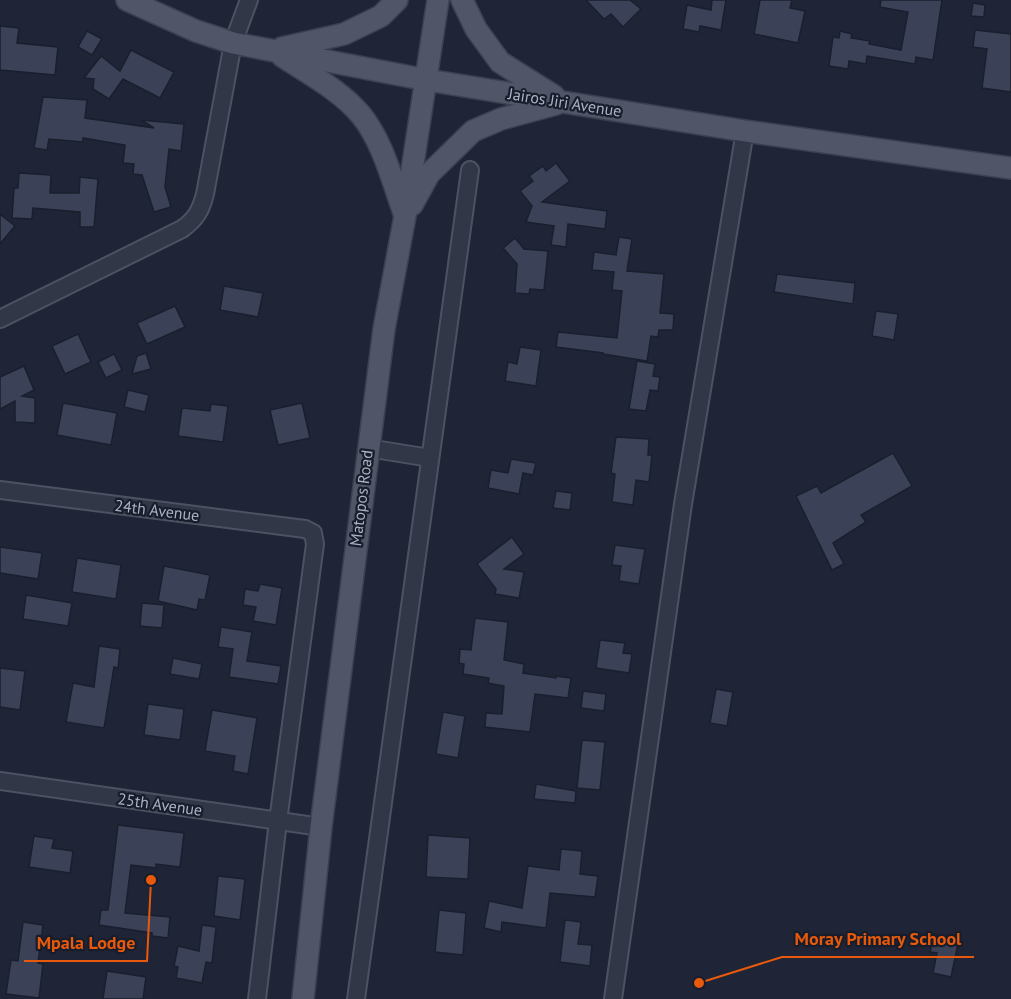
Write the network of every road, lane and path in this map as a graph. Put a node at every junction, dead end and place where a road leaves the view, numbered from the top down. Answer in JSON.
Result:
{"nodes":[{"id":1,"x":127,"y":0,"type":"edge"},
{"id":2,"x":249,"y":0,"type":"edge"},
{"id":3,"x":397,"y":0,"type":"edge"},
{"id":4,"x":438,"y":0,"type":"edge"},
{"id":5,"x":462,"y":0,"type":"edge"},
{"id":6,"x":233,"y":43,"type":"junction"},
{"id":7,"x":273,"y":50,"type":"junction"},
{"id":8,"x":427,"y":80,"type":"junction"},
{"id":9,"x":563,"y":102,"type":"junction"},
{"id":10,"x":745,"y":131,"type":"junction"},
{"id":11,"x":1011,"y":168,"type":"edge"},
{"id":12,"x":470,"y":170,"type":"dead end"},
{"id":13,"x":405,"y":216,"type":"junction"},
{"id":14,"x":0,"y":319,"type":"edge"},
{"id":15,"x":368,"y":448,"type":"junction"},
{"id":16,"x":430,"y":458,"type":"junction"},
{"id":17,"x":0,"y":490,"type":"edge"},
{"id":18,"x":0,"y":781,"type":"edge"},
{"id":19,"x":278,"y":820,"type":"junction"},
{"id":20,"x":321,"y":826,"type":"junction"},
{"id":21,"x":257,"y":999,"type":"edge"},
{"id":22,"x":303,"y":999,"type":"edge"},
{"id":23,"x":356,"y":999,"type":"edge"},
{"id":24,"x":613,"y":999,"type":"edge"}],
"edges":[{"from":1,"to":6,"type":"main road","name":"Jairos Jiri Avenue"},
{"from":2,"to":6,"type":"street"},
{"from":3,"to":7,"type":"main road"},
{"from":4,"to":8,"type":"main road","name":"Matopos Road"},
{"from":5,"to":9,"type":"main road"},
{"from":6,"to":7,"type":"main road","name":"Jairos Jiri Avenue"},
{"from":6,"to":14,"type":"street"},
{"from":7,"to":8,"type":"main road","name":"Jairos Jiri Avenue"},
{"from":7,"to":13,"type":"main road"},
{"from":8,"to":9,"type":"main road","name":"Jairos Jiri Avenue"},
{"from":8,"to":13,"type":"main road","name":"Matopos Road"},
{"from":9,"to":10,"type":"main road","name":"Jairos Jiri Avenue"},
{"from":9,"to":13,"type":"main road"},
{"from":10,"to":11,"type":"main road","name":"Jairos Jiri Avenue"},
{"from":10,"to":24,"type":"street"},
{"from":12,"to":16,"type":"street"},
{"from":13,"to":15,"type":"main road","name":"Matopos Road"},
{"from":15,"to":16,"type":"street"},
{"from":15,"to":20,"type":"main road","name":"Matopos Road"},
{"from":16,"to":23,"type":"street"},
{"from":17,"to":19,"type":"street","name":"24th Avenue"},
{"from":18,"to":19,"type":"street","name":"25th Avenue"},
{"from":19,"to":20,"type":"street","name":"25th Avenue"},
{"from":19,"to":21,"type":"street"},
{"from":20,"to":22,"type":"main road","name":"Matopos Road"}]}
